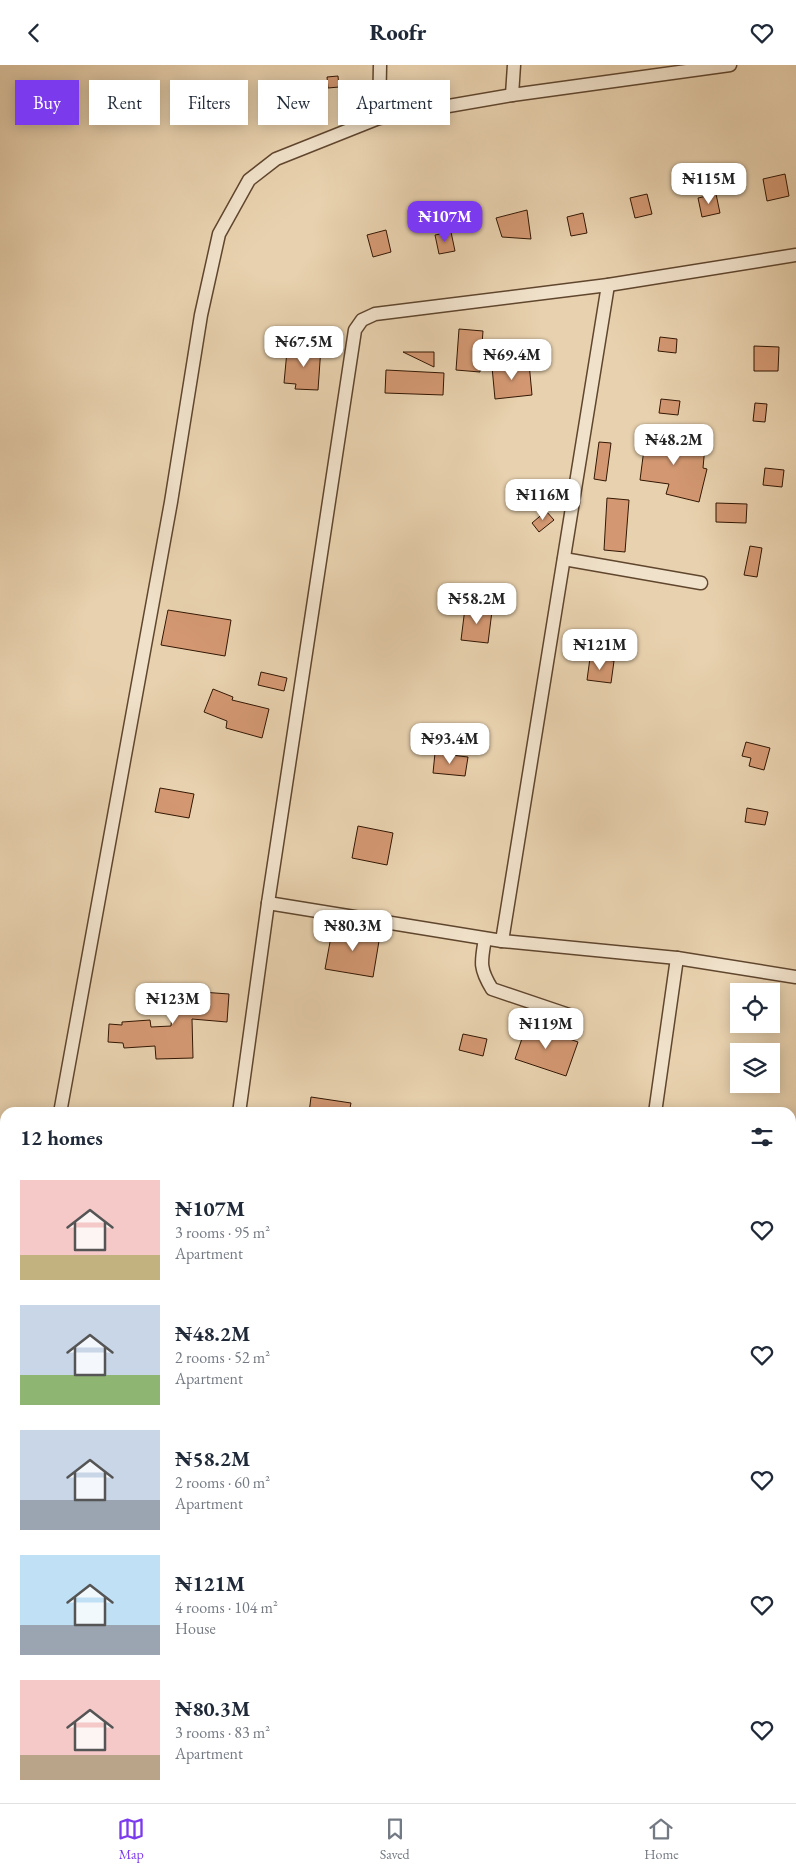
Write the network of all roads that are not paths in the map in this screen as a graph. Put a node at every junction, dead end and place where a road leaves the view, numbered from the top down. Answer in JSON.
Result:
{"nodes":[{"id":1,"x":380,"y":65,"type":"edge"},
{"id":2,"x":514,"y":65,"type":"edge"},
{"id":3,"x":730,"y":65,"type":"edge"},
{"id":4,"x":679,"y":68,"type":"edge"},
{"id":5,"x":380,"y":80,"type":"edge"},
{"id":6,"x":512,"y":95,"type":"junction"},
{"id":7,"x":450,"y":106,"type":"edge"},
{"id":8,"x":361,"y":125,"type":"edge"},
{"id":9,"x":796,"y":255,"type":"edge"},
{"id":10,"x":608,"y":285,"type":"junction"},
{"id":11,"x":564,"y":559,"type":"junction"},
{"id":12,"x":701,"y":583,"type":"dead end"},
{"id":13,"x":268,"y":903,"type":"junction"},
{"id":14,"x":485,"y":939,"type":"junction"},
{"id":15,"x":502,"y":941,"type":"junction"},
{"id":16,"x":677,"y":958,"type":"junction"},
{"id":17,"x":796,"y":976,"type":"edge"},
{"id":18,"x":572,"y":1016,"type":"dead end"},
{"id":19,"x":61,"y":1107,"type":"edge"},
{"id":20,"x":240,"y":1107,"type":"edge"},
{"id":21,"x":656,"y":1107,"type":"edge"}],
"edges":[{"from":1,"to":5,"type":"street"},
{"from":2,"to":6,"type":"street"},
{"from":3,"to":4,"type":"street"},
{"from":4,"to":6,"type":"street"},
{"from":6,"to":7,"type":"street"},
{"from":8,"to":19,"type":"street"},
{"from":9,"to":10,"type":"street"},
{"from":10,"to":11,"type":"street"},
{"from":10,"to":13,"type":"street"},
{"from":11,"to":12,"type":"street"},
{"from":11,"to":15,"type":"street"},
{"from":13,"to":14,"type":"street"},
{"from":13,"to":20,"type":"street"},
{"from":14,"to":15,"type":"street"},
{"from":14,"to":18,"type":"street"},
{"from":15,"to":16,"type":"street"},
{"from":16,"to":17,"type":"street"},
{"from":16,"to":21,"type":"street"}]}
